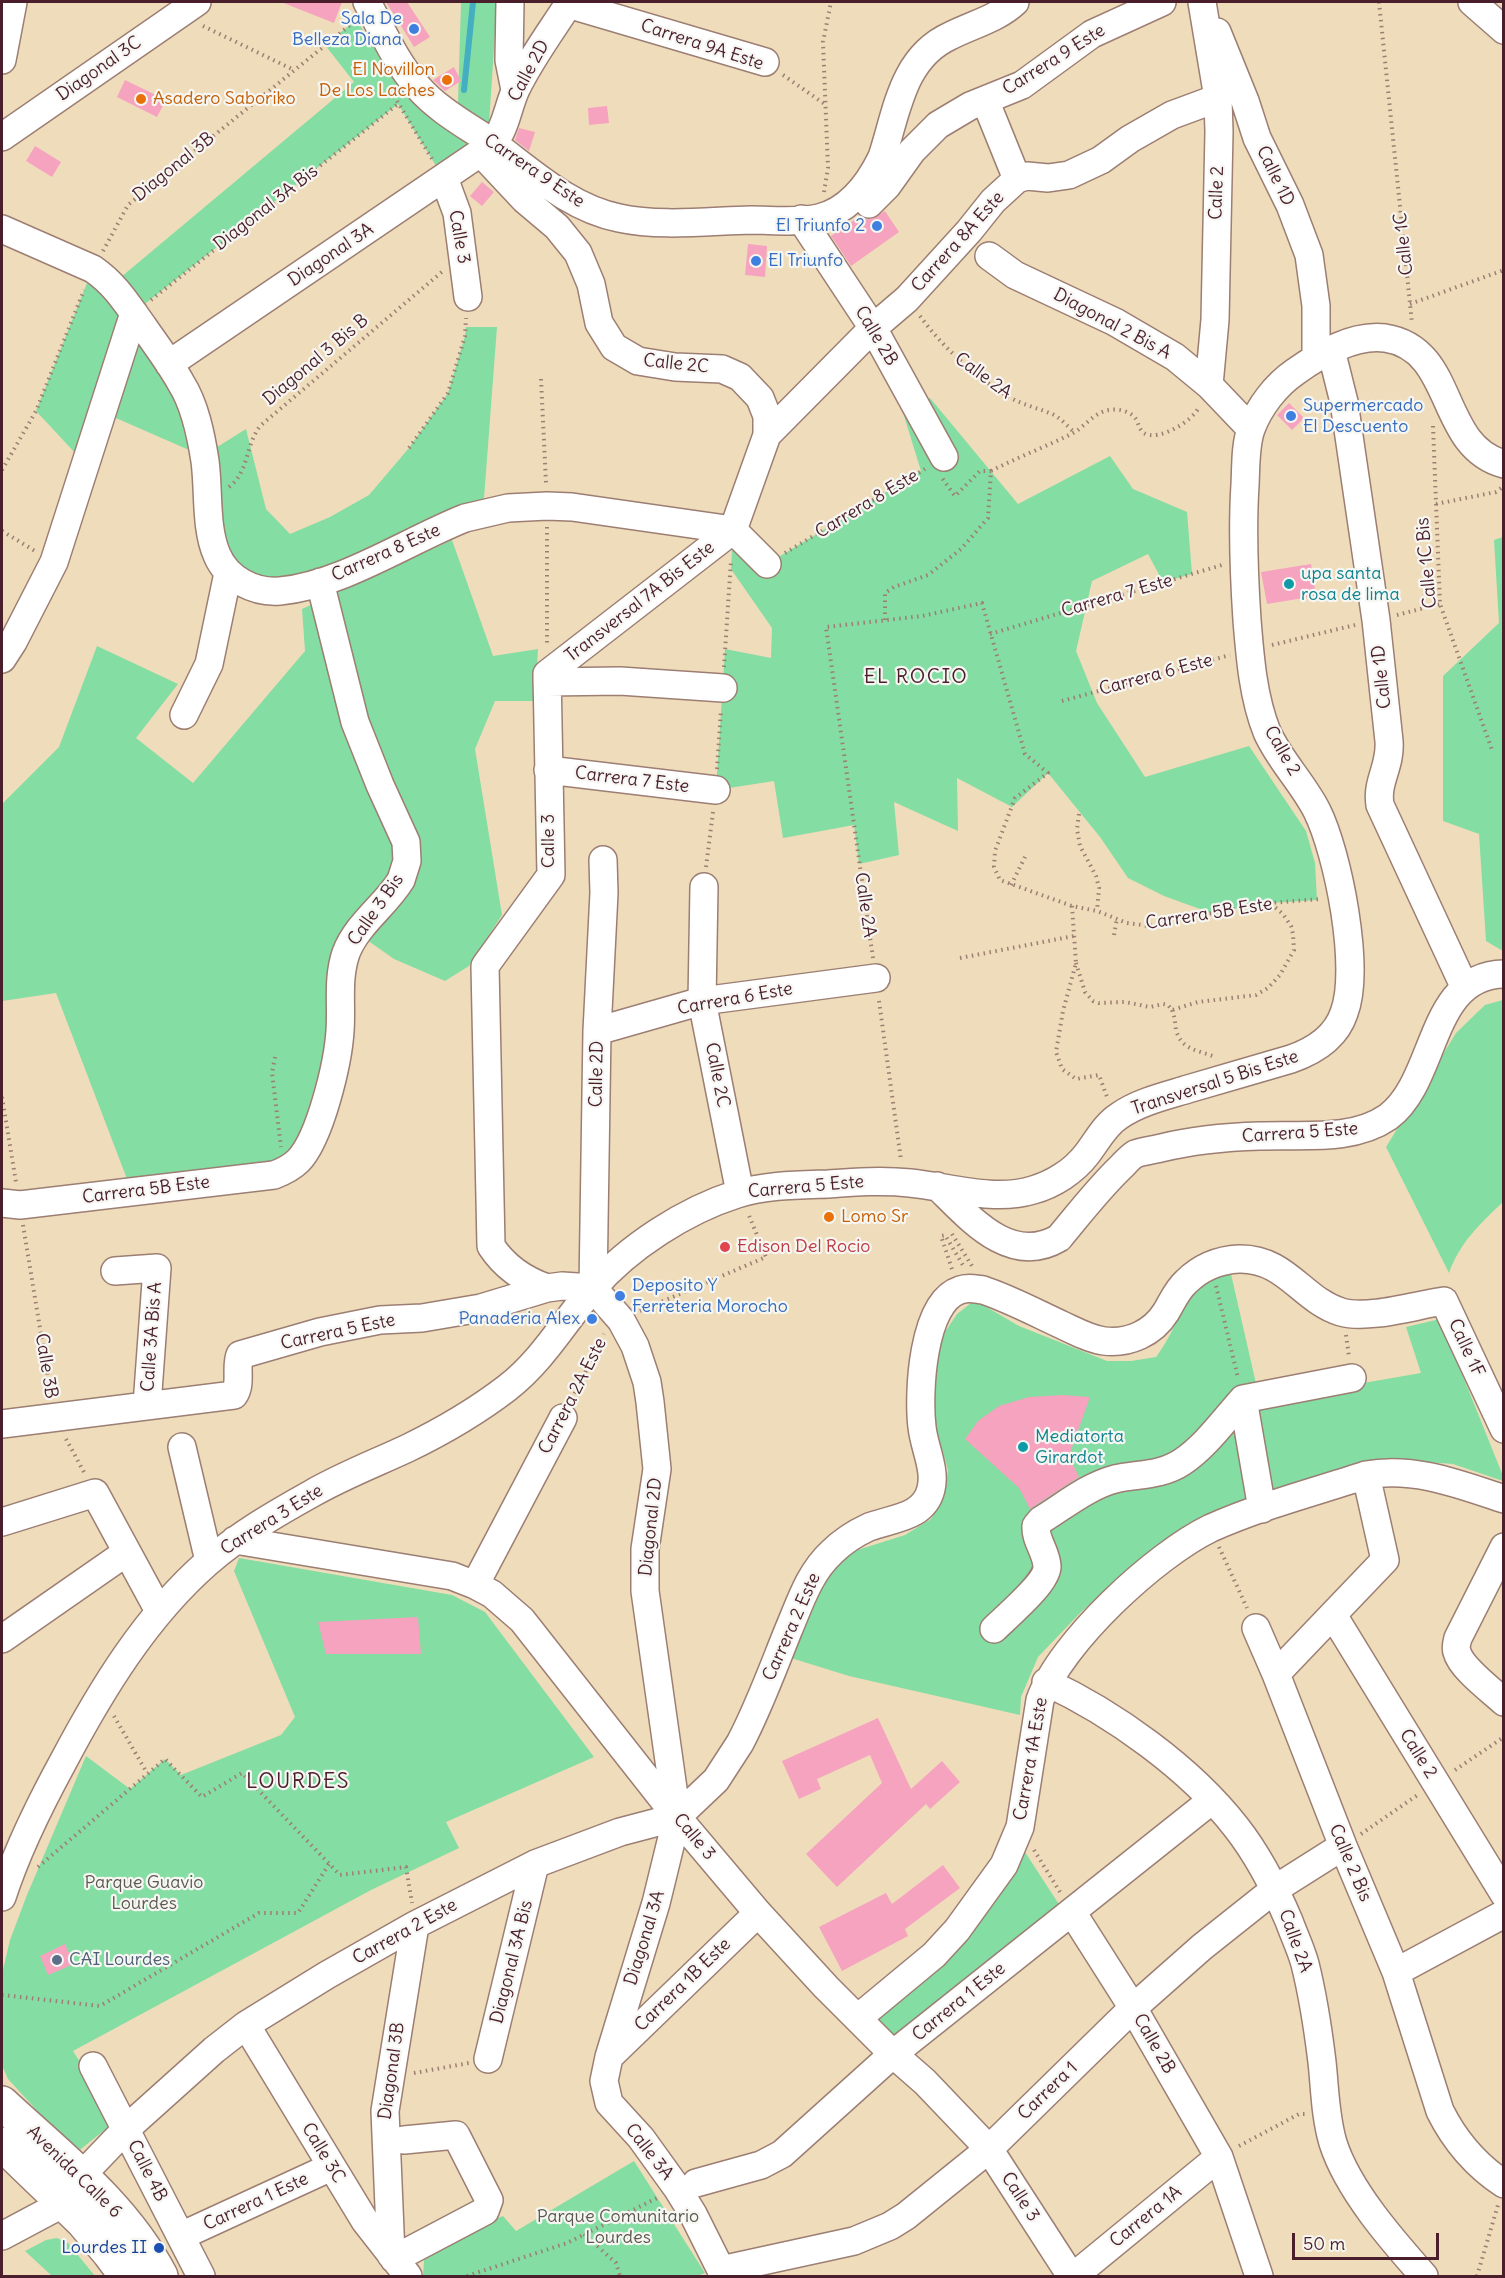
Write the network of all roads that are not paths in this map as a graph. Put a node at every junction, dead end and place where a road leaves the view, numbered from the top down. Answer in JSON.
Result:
{"nodes":[{"id":1,"x":13,"y":2,"type":"edge"},
{"id":2,"x":510,"y":2,"type":"edge"},
{"id":3,"x":1015,"y":2,"type":"edge"},
{"id":4,"x":1162,"y":2,"type":"edge"},
{"id":5,"x":1202,"y":2,"type":"edge"},
{"id":6,"x":1472,"y":2,"type":"edge"},
{"id":7,"x":569,"y":3,"type":"edge"},
{"id":8,"x":188,"y":8,"type":"edge"},
{"id":9,"x":364,"y":9,"type":"edge"},
{"id":10,"x":1503,"y":30,"type":"edge"},
{"id":11,"x":2,"y":60,"type":"edge"},
{"id":12,"x":765,"y":63,"type":"road end"},
{"id":13,"x":515,"y":90,"type":"junction"},
{"id":14,"x":1218,"y":98,"type":"junction"},
{"id":15,"x":986,"y":100,"type":"junction"},
{"id":16,"x":2,"y":137,"type":"edge"},
{"id":17,"x":487,"y":148,"type":"junction"},
{"id":18,"x":444,"y":178,"type":"junction"},
{"id":19,"x":1017,"y":179,"type":"junction"},
{"id":20,"x":821,"y":215,"type":"junction"},
{"id":21,"x":2,"y":229,"type":"edge"},
{"id":22,"x":989,"y":256,"type":"dead end"},
{"id":23,"x":468,"y":297,"type":"road end"},
{"id":24,"x":134,"y":313,"type":"junction"},
{"id":25,"x":873,"y":328,"type":"junction"},
{"id":26,"x":1323,"y":354,"type":"junction"},
{"id":27,"x":169,"y":364,"type":"junction"},
{"id":28,"x":1209,"y":385,"type":"junction"},
{"id":29,"x":1251,"y":429,"type":"junction"},
{"id":30,"x":767,"y":435,"type":"junction"},
{"id":31,"x":944,"y":457,"type":"road end"},
{"id":32,"x":1497,"y":462,"type":"edge"},
{"id":33,"x":733,"y":530,"type":"junction"},
{"id":34,"x":767,"y":564,"type":"road end"},
{"id":35,"x":228,"y":573,"type":"junction"},
{"id":36,"x":320,"y":582,"type":"junction"},
{"id":37,"x":2,"y":659,"type":"edge"},
{"id":38,"x":547,"y":678,"type":"junction"},
{"id":39,"x":723,"y":688,"type":"dead end"},
{"id":40,"x":184,"y":715,"type":"dead end"},
{"id":41,"x":548,"y":770,"type":"junction"},
{"id":42,"x":716,"y":790,"type":"dead end"},
{"id":43,"x":603,"y":860,"type":"dead end"},
{"id":44,"x":704,"y":887,"type":"dead end"},
{"id":45,"x":1503,"y":974,"type":"edge"},
{"id":46,"x":876,"y":978,"type":"road end"},
{"id":47,"x":1464,"y":986,"type":"junction"},
{"id":48,"x":702,"y":1001,"type":"junction"},
{"id":49,"x":1337,"y":1028,"type":"joint"},
{"id":50,"x":597,"y":1031,"type":"junction"},
{"id":51,"x":290,"y":1167,"type":"joint"},
{"id":52,"x":937,"y":1186,"type":"junction"},
{"id":53,"x":740,"y":1193,"type":"junction"},
{"id":54,"x":8,"y":1207,"type":"edge"},
{"id":55,"x":115,"y":1271,"type":"dead end"},
{"id":56,"x":547,"y":1288,"type":"junction"},
{"id":57,"x":593,"y":1288,"type":"junction"},
{"id":58,"x":1444,"y":1300,"type":"joint"},
{"id":59,"x":1352,"y":1378,"type":"road end"},
{"id":60,"x":1243,"y":1399,"type":"junction"},
{"id":61,"x":147,"y":1406,"type":"junction"},
{"id":62,"x":562,"y":1418,"type":"road end"},
{"id":63,"x":2,"y":1424,"type":"edge"},
{"id":64,"x":1503,"y":1429,"type":"edge"},
{"id":65,"x":182,"y":1447,"type":"dead end"},
{"id":66,"x":1366,"y":1475,"type":"junction"},
{"id":67,"x":1503,"y":1499,"type":"edge"},
{"id":68,"x":1262,"y":1509,"type":"junction"},
{"id":69,"x":2,"y":1522,"type":"edge"},
{"id":70,"x":235,"y":1540,"type":"junction"},
{"id":71,"x":1503,"y":1547,"type":"edge"},
{"id":72,"x":127,"y":1552,"type":"junction"},
{"id":73,"x":209,"y":1560,"type":"junction"},
{"id":74,"x":475,"y":1585,"type":"junction"},
{"id":75,"x":159,"y":1611,"type":"junction"},
{"id":76,"x":1333,"y":1615,"type":"junction"},
{"id":77,"x":1256,"y":1628,"type":"road end"},
{"id":78,"x":994,"y":1629,"type":"dead end"},
{"id":79,"x":2,"y":1639,"type":"edge"},
{"id":80,"x":1276,"y":1674,"type":"junction"},
{"id":81,"x":1047,"y":1682,"type":"junction"},
{"id":82,"x":1503,"y":1702,"type":"edge"},
{"id":83,"x":1212,"y":1800,"type":"junction"},
{"id":84,"x":677,"y":1817,"type":"junction"},
{"id":85,"x":1343,"y":1846,"type":"junction"},
{"id":86,"x":536,"y":1864,"type":"junction"},
{"id":87,"x":11,"y":1881,"type":"edge"},
{"id":88,"x":1275,"y":1889,"type":"junction"},
{"id":89,"x":1503,"y":1911,"type":"edge"},
{"id":90,"x":1072,"y":1912,"type":"junction"},
{"id":91,"x":758,"y":1913,"type":"junction"},
{"id":92,"x":416,"y":1925,"type":"junction"},
{"id":93,"x":1396,"y":1972,"type":"junction"},
{"id":94,"x":1133,"y":2008,"type":"junction"},
{"id":95,"x":858,"y":2018,"type":"junction"},
{"id":96,"x":246,"y":2025,"type":"junction"},
{"id":97,"x":893,"y":2054,"type":"junction"},
{"id":98,"x":609,"y":2057,"type":"junction"},
{"id":99,"x":488,"y":2059,"type":"road end"},
{"id":100,"x":93,"y":2066,"type":"dead end"},
{"id":101,"x":2,"y":2103,"type":"edge"},
{"id":102,"x":126,"y":2129,"type":"junction"},
{"id":103,"x":404,"y":2140,"type":"dead end"},
{"id":104,"x":2,"y":2144,"type":"edge"},
{"id":105,"x":989,"y":2149,"type":"junction"},
{"id":106,"x":1219,"y":2157,"type":"junction"},
{"id":107,"x":331,"y":2167,"type":"junction"},
{"id":108,"x":81,"y":2176,"type":"junction"},
{"id":109,"x":687,"y":2186,"type":"junction"},
{"id":110,"x":1502,"y":2192,"type":"edge"},
{"id":111,"x":64,"y":2203,"type":"junction"},
{"id":112,"x":2,"y":2236,"type":"edge"},
{"id":113,"x":181,"y":2236,"type":"junction"},
{"id":114,"x":398,"y":2264,"type":"edge"},
{"id":115,"x":723,"y":2273,"type":"edge"},
{"id":116,"x":126,"y":2277,"type":"edge"},
{"id":117,"x":160,"y":2277,"type":"edge"},
{"id":118,"x":201,"y":2277,"type":"edge"},
{"id":119,"x":1072,"y":2277,"type":"edge"},
{"id":120,"x":1259,"y":2277,"type":"edge"},
{"id":121,"x":1424,"y":2277,"type":"edge"}],
"edges":[{"from":1,"to":11,"type":"street"},
{"from":2,"to":13,"type":"street"},
{"from":3,"to":20,"type":"street"},
{"from":4,"to":15,"type":"street","name":"Carrera 9 Este"},
{"from":5,"to":14,"type":"street","name":"Calle 2"},
{"from":5,"to":26,"type":"street","name":"Calle 1D"},
{"from":6,"to":10,"type":"street"},
{"from":7,"to":12,"type":"street","name":"Carrera 9A Este"},
{"from":7,"to":13,"type":"street","name":"Calle 2D"},
{"from":8,"to":16,"type":"street","name":"Diagonal 3C"},
{"from":9,"to":17,"type":"street","name":"Carrera 9 Este"},
{"from":13,"to":17,"type":"street","name":"Calle 2D"},
{"from":14,"to":19,"type":"street","name":"Carrera 8A Este"},
{"from":14,"to":28,"type":"street","name":"Calle 2"},
{"from":15,"to":19,"type":"street"},
{"from":15,"to":20,"type":"street","name":"Carrera 9 Este"},
{"from":17,"to":18,"type":"street","name":"Diagonal 3A"},
{"from":17,"to":20,"type":"street","name":"Carrera 9 Este"},
{"from":17,"to":30,"type":"street","name":"Calle 2C"},
{"from":18,"to":23,"type":"street","name":"Calle 3"},
{"from":18,"to":27,"type":"street","name":"Diagonal 3A"},
{"from":19,"to":25,"type":"street","name":"Carrera 8A Este"},
{"from":20,"to":25,"type":"street","name":"Calle 2B"},
{"from":21,"to":24,"type":"street"},
{"from":22,"to":28,"type":"street","name":"Diagonal 2 Bis A"},
{"from":24,"to":27,"type":"street"},
{"from":24,"to":37,"type":"street"},
{"from":25,"to":30,"type":"street","name":"Carrera 8A Este"},
{"from":25,"to":31,"type":"street","name":"Calle 2B"},
{"from":26,"to":29,"type":"street"},
{"from":26,"to":32,"type":"street"},
{"from":26,"to":47,"type":"street","name":"Calle 1D"},
{"from":27,"to":35,"type":"street"},
{"from":28,"to":29,"type":"street","name":"Diagonal 2 Bis A"},
{"from":29,"to":49,"type":"street","name":"Calle 2"},
{"from":30,"to":33,"type":"street","name":"Calle 2C"},
{"from":33,"to":34,"type":"street"},
{"from":33,"to":36,"type":"street","name":"Carrera 8 Este"},
{"from":33,"to":38,"type":"street","name":"Transversal 7A Bis Este"},
{"from":35,"to":36,"type":"street","name":"Carrera 8 Este"},
{"from":35,"to":40,"type":"street"},
{"from":36,"to":51,"type":"street","name":"Calle 3 Bis"},
{"from":38,"to":39,"type":"street"},
{"from":38,"to":41,"type":"street","name":"Calle 3"},
{"from":41,"to":42,"type":"street","name":"Carrera 7 Este"},
{"from":41,"to":56,"type":"street","name":"Calle 3"},
{"from":43,"to":50,"type":"street","name":"Calle 2D"},
{"from":44,"to":48,"type":"street","name":"Calle 2C"},
{"from":45,"to":47,"type":"street"},
{"from":46,"to":48,"type":"street","name":"Carrera 6 Este"},
{"from":47,"to":52,"type":"street","name":"Carrera 5 Este"},
{"from":48,"to":50,"type":"street","name":"Carrera 6 Este"},
{"from":48,"to":53,"type":"street","name":"Calle 2C"},
{"from":49,"to":52,"type":"street","name":"Transversal 5 Bis Este"},
{"from":50,"to":57,"type":"street","name":"Calle 2D"},
{"from":51,"to":54,"type":"street","name":"Carrera 5B Este"},
{"from":52,"to":53,"type":"street","name":"Carrera 5 Este"},
{"from":53,"to":57,"type":"street","name":"Carrera 5 Este"},
{"from":55,"to":61,"type":"street","name":"Calle 3A Bis A"},
{"from":56,"to":57,"type":"street","name":"Carrera 5 Este"},
{"from":56,"to":61,"type":"street","name":"Carrera 5 Este"},
{"from":57,"to":70,"type":"street","name":"Carrera 3 Este"},
{"from":57,"to":84,"type":"street","name":"Diagonal 2D"},
{"from":58,"to":64,"type":"street","name":"Calle 1F"},
{"from":58,"to":84,"type":"street","name":"Carrera 2 Este"},
{"from":59,"to":60,"type":"street"},
{"from":60,"to":68,"type":"street"},
{"from":60,"to":78,"type":"street"},
{"from":61,"to":63,"type":"street","name":"Carrera 5 Este"},
{"from":62,"to":74,"type":"street","name":"Carrera 2A Este"},
{"from":65,"to":73,"type":"street"},
{"from":66,"to":67,"type":"street","name":"Carrera 1A Este"},
{"from":66,"to":68,"type":"street","name":"Carrera 1A Este"},
{"from":66,"to":76,"type":"street"},
{"from":68,"to":81,"type":"street","name":"Carrera 1A Este"},
{"from":69,"to":72,"type":"street"},
{"from":70,"to":73,"type":"street","name":"Carrera 3 Este"},
{"from":70,"to":74,"type":"street","name":"Calle 3"},
{"from":71,"to":82,"type":"street"},
{"from":72,"to":75,"type":"street"},
{"from":72,"to":79,"type":"street"},
{"from":73,"to":75,"type":"street","name":"Carrera 3 Este"},
{"from":74,"to":84,"type":"street","name":"Calle 3"},
{"from":75,"to":87,"type":"street","name":"Carrera 3 Este"},
{"from":76,"to":80,"type":"street"},
{"from":76,"to":89,"type":"street","name":"Calle 2"},
{"from":77,"to":80,"type":"street","name":"Calle 2 Bis"},
{"from":80,"to":85,"type":"street","name":"Calle 2 Bis"},
{"from":81,"to":83,"type":"street","name":"Calle 2A"},
{"from":81,"to":95,"type":"street","name":"Carrera 1A Este"},
{"from":83,"to":88,"type":"street","name":"Calle 2A"},
{"from":83,"to":90,"type":"street","name":"Carrera 1 Este"},
{"from":84,"to":86,"type":"street","name":"Carrera 2 Este"},
{"from":84,"to":91,"type":"street","name":"Calle 3"},
{"from":84,"to":98,"type":"street","name":"Diagonal 3A"},
{"from":85,"to":88,"type":"street","name":"Carrera 1"},
{"from":85,"to":93,"type":"street","name":"Calle 2 Bis"},
{"from":86,"to":92,"type":"street","name":"Carrera 2 Este"},
{"from":86,"to":99,"type":"street","name":"Diagonal 3A Bis"},
{"from":88,"to":94,"type":"street","name":"Carrera 1"},
{"from":88,"to":121,"type":"street","name":"Calle 2A"},
{"from":89,"to":93,"type":"street"},
{"from":90,"to":94,"type":"street","name":"Calle 2B"},
{"from":90,"to":97,"type":"street","name":"Carrera 1 Este"},
{"from":91,"to":95,"type":"street","name":"Calle 3"},
{"from":91,"to":98,"type":"street","name":"Carrera 1B Este"},
{"from":92,"to":96,"type":"street","name":"Carrera 2 Este"},
{"from":92,"to":114,"type":"street","name":"Diagonal 3B"},
{"from":93,"to":110,"type":"street","name":"Calle 2 Bis"},
{"from":94,"to":105,"type":"street","name":"Carrera 1"},
{"from":94,"to":106,"type":"street","name":"Calle 2B"},
{"from":95,"to":97,"type":"street","name":"Calle 3"},
{"from":96,"to":102,"type":"street","name":"Carrera 2 Este"},
{"from":96,"to":107,"type":"street","name":"Calle 3C"},
{"from":97,"to":105,"type":"street","name":"Calle 3"},
{"from":97,"to":109,"type":"street","name":"Carrera 1 Este"},
{"from":98,"to":109,"type":"street","name":"Calle 3A"},
{"from":100,"to":102,"type":"street","name":"Calle 4B"},
{"from":101,"to":108,"type":"main road","name":"Avenida Calle 6"},
{"from":102,"to":108,"type":"street","name":"Carrera 2 Este"},
{"from":102,"to":113,"type":"street","name":"Calle 4B"},
{"from":103,"to":114,"type":"street"},
{"from":104,"to":111,"type":"main road","name":"Avenida Calle 6"},
{"from":105,"to":115,"type":"street","name":"Carrera 1"},
{"from":105,"to":119,"type":"street","name":"Calle 3"},
{"from":106,"to":119,"type":"street","name":"Carrera 1A"},
{"from":106,"to":120,"type":"street","name":"Calle 2B"},
{"from":107,"to":113,"type":"street","name":"Carrera 1 Este"},
{"from":107,"to":114,"type":"street","name":"Calle 3C"},
{"from":108,"to":117,"type":"main road","name":"Avenida Calle 6"},
{"from":109,"to":115,"type":"street","name":"Calle 3A"},
{"from":111,"to":112,"type":"street"},
{"from":111,"to":116,"type":"main road","name":"Avenida Calle 6"},
{"from":113,"to":118,"type":"street","name":"Calle 4B"}]}
